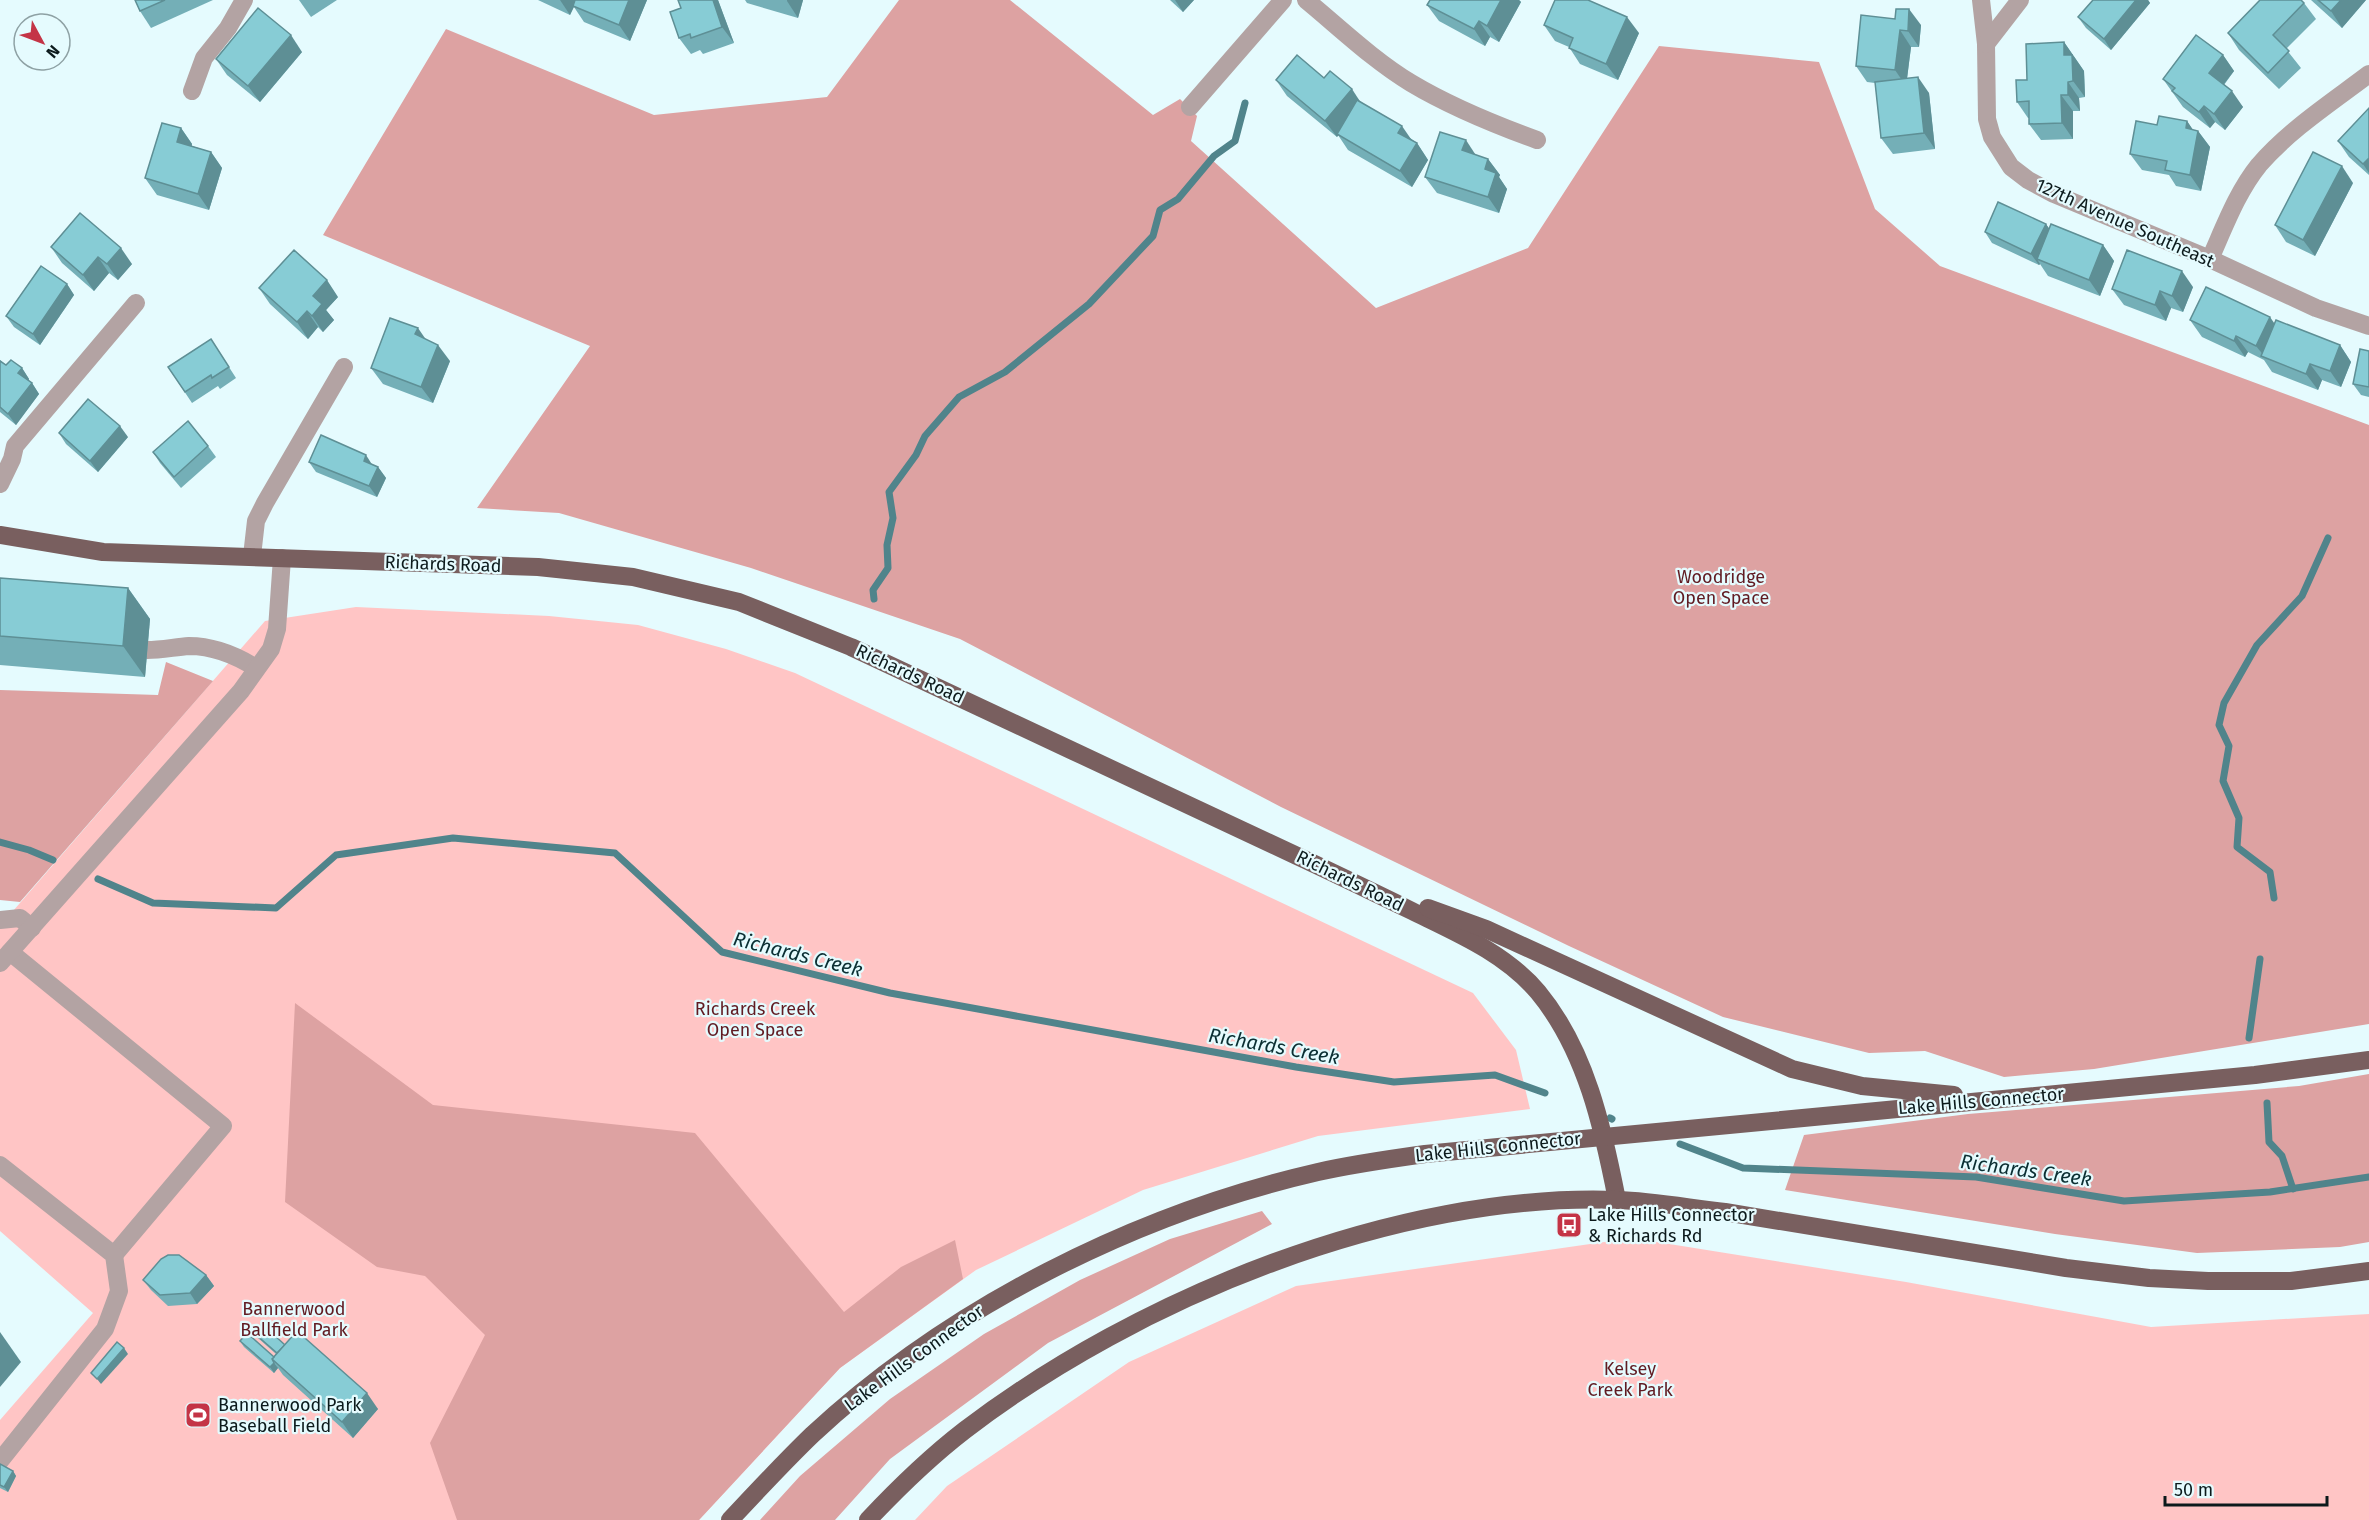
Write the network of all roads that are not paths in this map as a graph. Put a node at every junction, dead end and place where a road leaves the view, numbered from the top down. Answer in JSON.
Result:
{"nodes":[{"id":1,"x":244,"y":0,"type":"edge"},
{"id":2,"x":1283,"y":0,"type":"edge"},
{"id":3,"x":1306,"y":0,"type":"edge"},
{"id":4,"x":1981,"y":0,"type":"edge"},
{"id":5,"x":2020,"y":0,"type":"edge"},
{"id":6,"x":1986,"y":44,"type":"junction"},
{"id":7,"x":2369,"y":74,"type":"edge"},
{"id":8,"x":192,"y":91,"type":"dead end"},
{"id":9,"x":1190,"y":107,"type":"dead end"},
{"id":10,"x":1537,"y":140,"type":"dead end"},
{"id":11,"x":2210,"y":259,"type":"junction"},
{"id":12,"x":136,"y":303,"type":"dead end"},
{"id":13,"x":2369,"y":326,"type":"edge"},
{"id":14,"x":344,"y":367,"type":"dead end"},
{"id":15,"x":0,"y":439,"type":"edge"},
{"id":16,"x":12,"y":459,"type":"junction"},
{"id":17,"x":0,"y":484,"type":"edge"},
{"id":18,"x":0,"y":535,"type":"edge"},
{"id":19,"x":252,"y":556,"type":"junction"},
{"id":20,"x":282,"y":558,"type":"junction"},
{"id":21,"x":147,"y":650,"type":"dead end"},
{"id":22,"x":256,"y":668,"type":"junction"},
{"id":23,"x":1337,"y":875,"type":"junction"},
{"id":24,"x":0,"y":920,"type":"edge"},
{"id":25,"x":32,"y":928,"type":"junction"},
{"id":26,"x":5,"y":958,"type":"edge"},
{"id":27,"x":2369,"y":1060,"type":"edge"},
{"id":28,"x":1995,"y":1100,"type":"junction"},
{"id":29,"x":1603,"y":1136,"type":"junction"},
{"id":30,"x":0,"y":1165,"type":"edge"},
{"id":31,"x":1617,"y":1200,"type":"junction"},
{"id":32,"x":114,"y":1255,"type":"junction"},
{"id":33,"x":2369,"y":1270,"type":"edge"},
{"id":34,"x":0,"y":1461,"type":"edge"},
{"id":35,"x":730,"y":1520,"type":"edge"},
{"id":36,"x":868,"y":1520,"type":"edge"}],
"edges":[{"from":1,"to":8,"type":"street"},
{"from":2,"to":9,"type":"street"},
{"from":3,"to":10,"type":"street"},
{"from":4,"to":6,"type":"street","name":"127th Avenue Southeast"},
{"from":5,"to":6,"type":"street"},
{"from":6,"to":11,"type":"street","name":"127th Avenue Southeast"},
{"from":7,"to":11,"type":"street"},
{"from":11,"to":13,"type":"street","name":"127th Avenue Southeast"},
{"from":12,"to":16,"type":"street"},
{"from":14,"to":19,"type":"street"},
{"from":15,"to":16,"type":"street"},
{"from":16,"to":17,"type":"street"},
{"from":18,"to":19,"type":"main road","name":"Richards Road"},
{"from":19,"to":20,"type":"main road","name":"Richards Road"},
{"from":20,"to":22,"type":"street"},
{"from":20,"to":23,"type":"main road","name":"Richards Road"},
{"from":21,"to":22,"type":"street"},
{"from":22,"to":25,"type":"street"},
{"from":23,"to":28,"type":"main road"},
{"from":23,"to":29,"type":"main road","name":"Richards Road"},
{"from":24,"to":25,"type":"street"},
{"from":25,"to":26,"type":"street"},
{"from":26,"to":32,"type":"street"},
{"from":27,"to":28,"type":"main road","name":"Lake Hills Connector"},
{"from":28,"to":29,"type":"main road","name":"Lake Hills Connector"},
{"from":29,"to":31,"type":"main road","name":"Richards Road"},
{"from":29,"to":35,"type":"main road","name":"Lake Hills Connector"},
{"from":30,"to":32,"type":"street"},
{"from":31,"to":33,"type":"main road"},
{"from":31,"to":36,"type":"main road"},
{"from":32,"to":34,"type":"street"}]}
